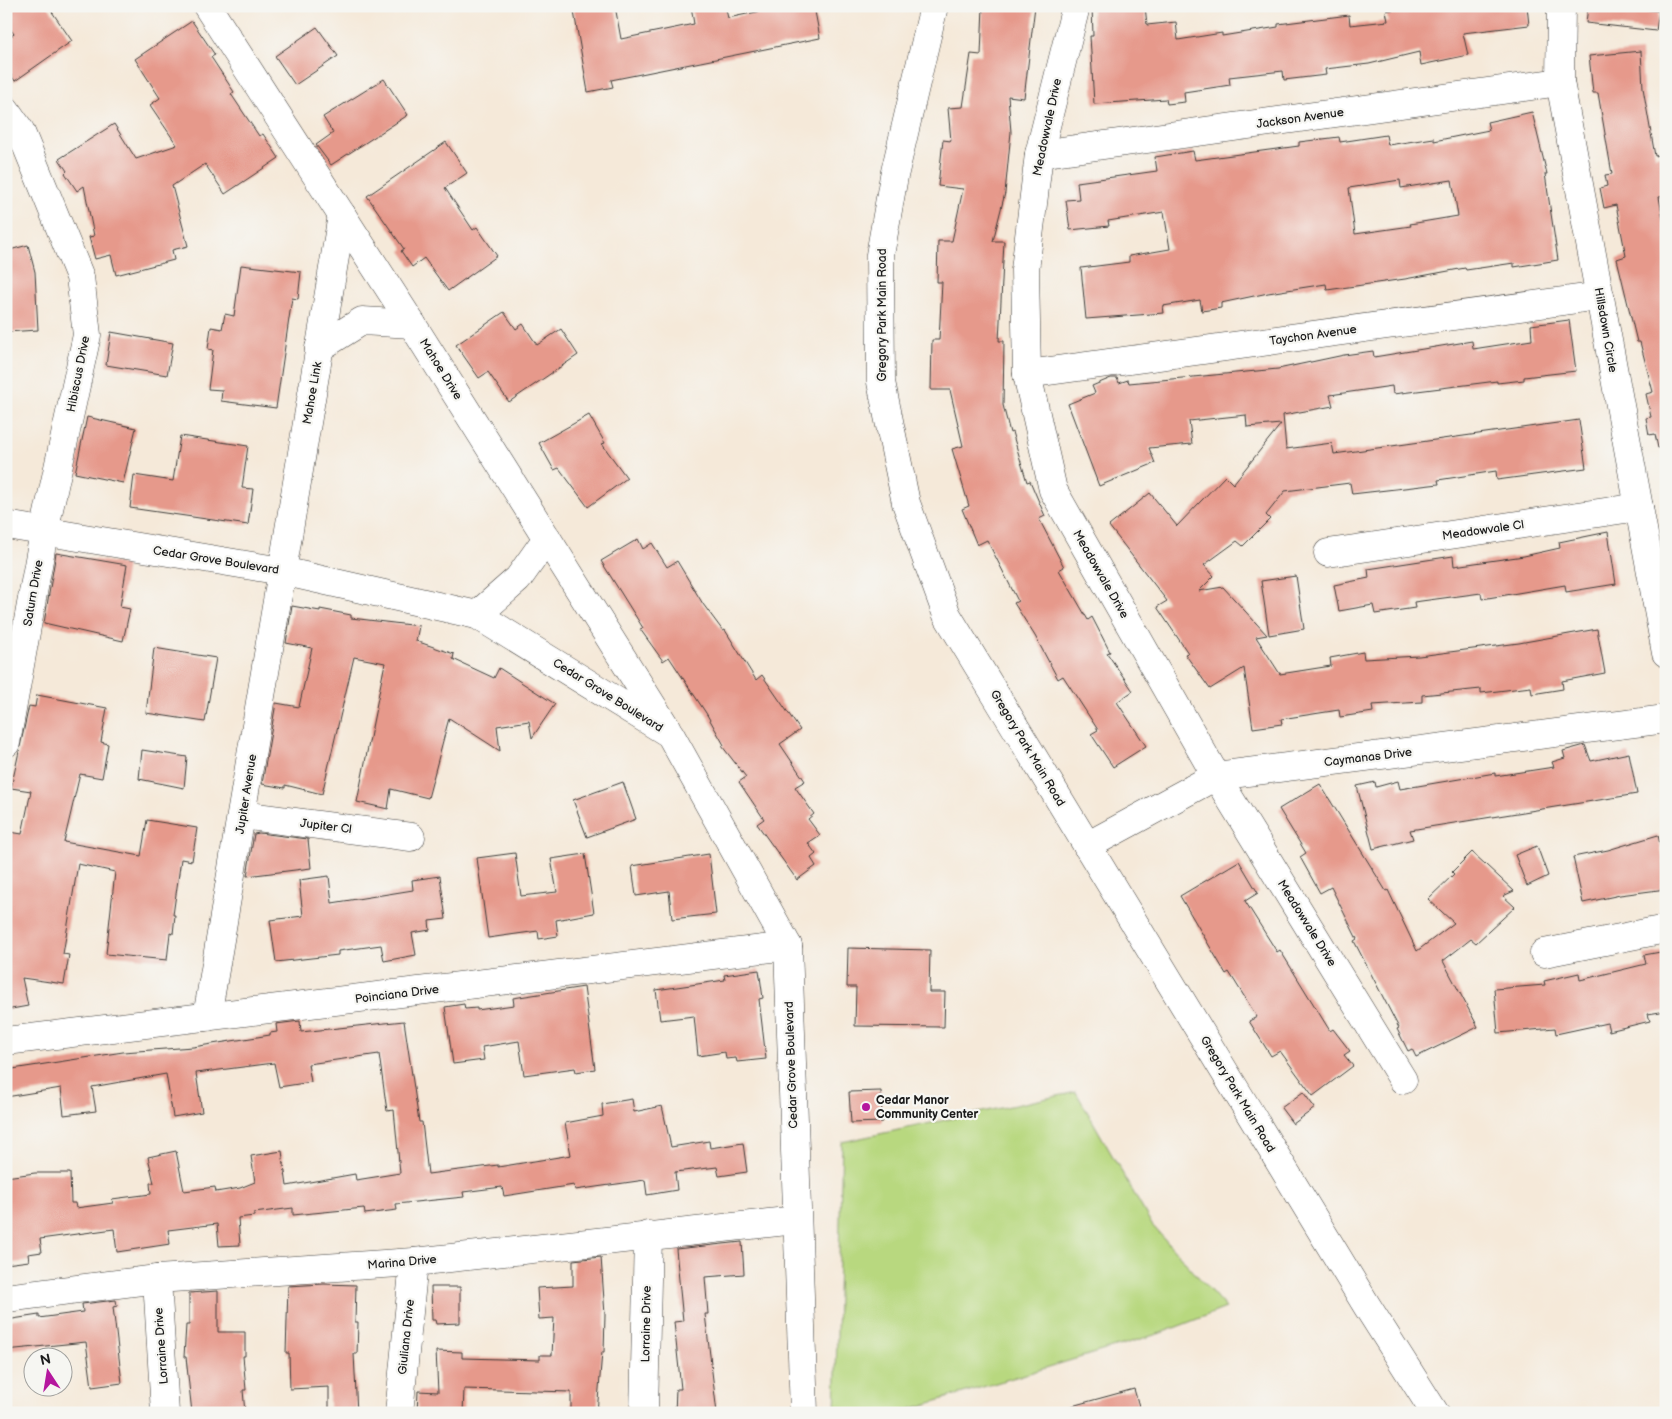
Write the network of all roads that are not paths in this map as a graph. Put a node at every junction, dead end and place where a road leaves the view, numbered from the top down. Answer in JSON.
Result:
{"nodes":[{"id":1,"x":207,"y":6,"type":"edge"},
{"id":2,"x":934,"y":6,"type":"edge"},
{"id":3,"x":1076,"y":6,"type":"edge"},
{"id":4,"x":1561,"y":6,"type":"edge"},
{"id":5,"x":1560,"y":82,"type":"junction"},
{"id":6,"x":6,"y":110,"type":"edge"},
{"id":7,"x":1039,"y":154,"type":"junction"},
{"id":8,"x":342,"y":215,"type":"junction"},
{"id":9,"x":1600,"y":296,"type":"junction"},
{"id":10,"x":412,"y":324,"type":"junction"},
{"id":11,"x":319,"y":348,"type":"junction"},
{"id":12,"x":1027,"y":374,"type":"junction"},
{"id":13,"x":1639,"y":507,"type":"junction"},
{"id":14,"x":6,"y":525,"type":"edge"},
{"id":15,"x":44,"y":532,"type":"junction"},
{"id":16,"x":547,"y":538,"type":"junction"},
{"id":17,"x":1328,"y":553,"type":"dead end"},
{"id":18,"x":282,"y":570,"type":"junction"},
{"id":19,"x":477,"y":615,"type":"junction"},
{"id":20,"x":1666,"y":653,"type":"edge"},
{"id":21,"x":1666,"y":719,"type":"edge"},
{"id":22,"x":670,"y":734,"type":"junction"},
{"id":23,"x":6,"y":743,"type":"edge"},
{"id":24,"x":1216,"y":776,"type":"junction"},
{"id":25,"x":242,"y":815,"type":"junction"},
{"id":26,"x":410,"y":837,"type":"dead end"},
{"id":27,"x":1087,"y":846,"type":"junction"},
{"id":28,"x":1666,"y":929,"type":"edge"},
{"id":29,"x":788,"y":946,"type":"junction"},
{"id":30,"x":1544,"y":953,"type":"dead end"},
{"id":31,"x":207,"y":1017,"type":"junction"},
{"id":32,"x":6,"y":1041,"type":"edge"},
{"id":33,"x":1403,"y":1080,"type":"dead end"},
{"id":34,"x":796,"y":1220,"type":"junction"},
{"id":35,"x":648,"y":1235,"type":"junction"},
{"id":36,"x":414,"y":1262,"type":"junction"},
{"id":37,"x":157,"y":1279,"type":"junction"},
{"id":38,"x":6,"y":1298,"type":"edge"},
{"id":39,"x":165,"y":1413,"type":"edge"},
{"id":40,"x":399,"y":1413,"type":"edge"},
{"id":41,"x":644,"y":1413,"type":"edge"},
{"id":42,"x":804,"y":1413,"type":"edge"},
{"id":43,"x":1435,"y":1413,"type":"edge"}],
"edges":[{"from":1,"to":8,"type":"street","name":"Mahoe Drive"},
{"from":2,"to":27,"type":"street","name":"Gregory Park Main Road"},
{"from":3,"to":7,"type":"street","name":"Meadowvale Drive"},
{"from":4,"to":5,"type":"street","name":"Hillsdown Circle"},
{"from":5,"to":7,"type":"street","name":"Jackson Avenue"},
{"from":5,"to":9,"type":"street","name":"Hillsdown Circle"},
{"from":6,"to":15,"type":"street","name":"Hibiscus Drive"},
{"from":7,"to":12,"type":"street","name":"Meadowvale Drive"},
{"from":8,"to":10,"type":"street","name":"Mahoe Drive"},
{"from":8,"to":11,"type":"street","name":"Mahoe Link"},
{"from":9,"to":12,"type":"street","name":"Taychon Avenue"},
{"from":9,"to":13,"type":"street","name":"Hillsdown Circle"},
{"from":10,"to":11,"type":"street"},
{"from":10,"to":16,"type":"street","name":"Mahoe Drive"},
{"from":11,"to":18,"type":"street","name":"Mahoe Link"},
{"from":12,"to":24,"type":"street","name":"Meadowvale Drive"},
{"from":13,"to":17,"type":"street","name":"Meadowvale Cl"},
{"from":13,"to":20,"type":"street","name":"Hillsdown Circle"},
{"from":14,"to":15,"type":"street","name":"Cedar Grove Boulevard"},
{"from":15,"to":18,"type":"street","name":"Cedar Grove Boulevard"},
{"from":15,"to":23,"type":"street","name":"Saturn Drive"},
{"from":16,"to":19,"type":"street"},
{"from":16,"to":22,"type":"street","name":"Mahoe Drive"},
{"from":18,"to":19,"type":"street","name":"Cedar Grove Boulevard"},
{"from":18,"to":25,"type":"street","name":"Jupiter Avenue"},
{"from":19,"to":22,"type":"street","name":"Cedar Grove Boulevard"},
{"from":21,"to":24,"type":"street","name":"Caymanas Drive"},
{"from":22,"to":29,"type":"street","name":"Cedar Grove Boulevard"},
{"from":24,"to":27,"type":"street","name":"Caymanas Drive"},
{"from":24,"to":33,"type":"street","name":"Meadowvale Drive"},
{"from":25,"to":26,"type":"street","name":"Jupiter Cl"},
{"from":25,"to":31,"type":"street","name":"Jupiter Avenue"},
{"from":27,"to":43,"type":"street","name":"Gregory Park Main Road"},
{"from":28,"to":30,"type":"street"},
{"from":29,"to":31,"type":"street","name":"Poinciana Drive"},
{"from":29,"to":34,"type":"street","name":"Cedar Grove Boulevard"},
{"from":31,"to":32,"type":"street","name":"Poinciana Drive"},
{"from":34,"to":35,"type":"street","name":"Marina Drive"},
{"from":34,"to":42,"type":"street","name":"Cedar Grove Boulevard"},
{"from":35,"to":36,"type":"street","name":"Marina Drive"},
{"from":35,"to":41,"type":"street","name":"Lorraine Drive"},
{"from":36,"to":37,"type":"street","name":"Marina Drive"},
{"from":36,"to":40,"type":"street","name":"Giuliana Drive"},
{"from":37,"to":38,"type":"street","name":"Marina Drive"},
{"from":37,"to":39,"type":"street","name":"Lorraine Drive"}]}
